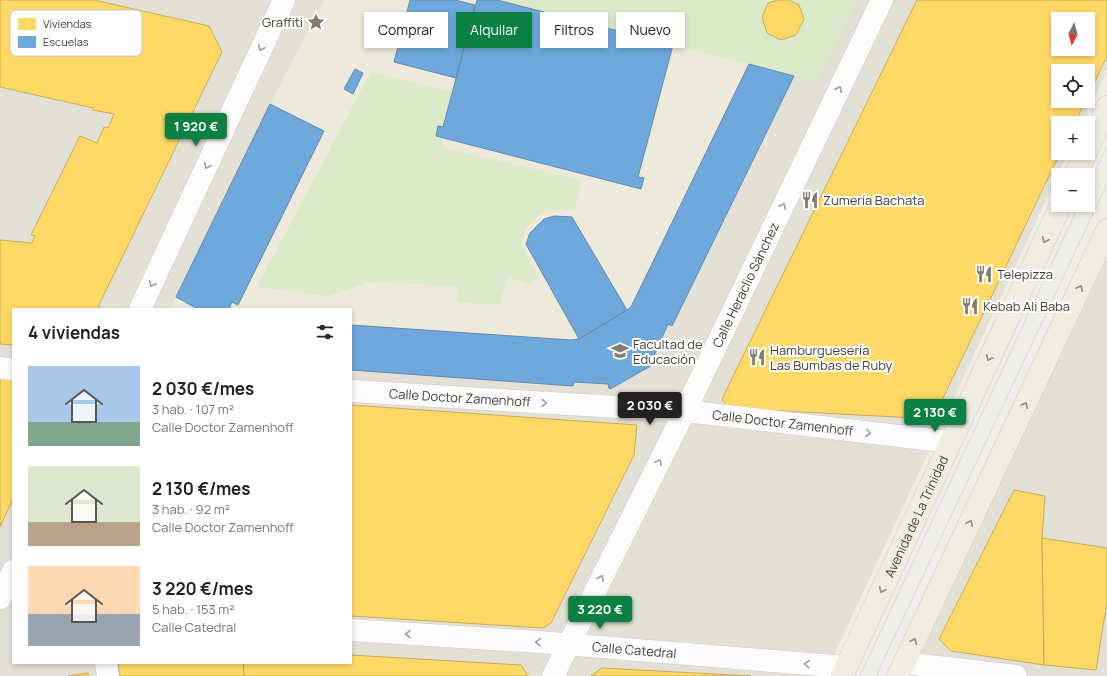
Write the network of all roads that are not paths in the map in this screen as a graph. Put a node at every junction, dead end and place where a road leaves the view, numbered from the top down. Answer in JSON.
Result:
{"nodes":[{"id":1,"x":284,"y":0,"type":"edge"},
{"id":2,"x":882,"y":0,"type":"edge"},
{"id":3,"x":1107,"y":107,"type":"edge"},
{"id":4,"x":1095,"y":133,"type":"edge"},
{"id":5,"x":1058,"y":212,"type":"edge"},
{"id":6,"x":1107,"y":230,"type":"edge"},
{"id":7,"x":140,"y":308,"type":"edge"},
{"id":8,"x":0,"y":368,"type":"edge"},
{"id":9,"x":12,"y":369,"type":"edge"},
{"id":10,"x":352,"y":391,"type":"edge"},
{"id":11,"x":685,"y":411,"type":"junction"},
{"id":12,"x":950,"y":442,"type":"junction"},
{"id":13,"x":12,"y":573,"type":"edge"},
{"id":14,"x":0,"y":598,"type":"edge"},
{"id":15,"x":12,"y":609,"type":"edge"},
{"id":16,"x":0,"y":611,"type":"edge"},
{"id":17,"x":352,"y":630,"type":"edge"},
{"id":18,"x":568,"y":645,"type":"junction"},
{"id":19,"x":106,"y":664,"type":"edge"},
{"id":20,"x":901,"y":669,"type":"edge"},
{"id":21,"x":844,"y":672,"type":"edge"},
{"id":22,"x":108,"y":676,"type":"edge"},
{"id":23,"x":553,"y":676,"type":"edge"},
{"id":24,"x":1016,"y":676,"type":"edge"}],
"edges":[{"from":1,"to":7,"type":"street","one_way":true},
{"from":11,"to":2,"type":"street","name":"Calle Heraclio Sánchez","one_way":true},
{"from":3,"to":4,"type":"main road"},
{"from":5,"to":12,"type":"main road","name":"Avenida de La Trinidad","one_way":true},
{"from":20,"to":6,"type":"main road","one_way":true},
{"from":8,"to":9,"type":"street"},
{"from":10,"to":11,"type":"street","name":"Calle Doctor Zamenhoff","one_way":true},
{"from":11,"to":12,"type":"street","name":"Calle Doctor Zamenhoff","one_way":true},
{"from":18,"to":11,"type":"street","name":"Calle Heraclio Sánchez","one_way":true},
{"from":12,"to":21,"type":"main road","name":"Avenida de La Trinidad","one_way":true},
{"from":13,"to":14,"type":"street"},
{"from":15,"to":16,"type":"street"},
{"from":18,"to":17,"type":"street","name":"Calle Catedral","one_way":true},
{"from":21,"to":18,"type":"street","name":"Calle Catedral","one_way":true},
{"from":18,"to":23,"type":"street","name":"Calle Heraclio Sánchez"},
{"from":19,"to":22,"type":"street"},
{"from":20,"to":24,"type":"street"}]}
